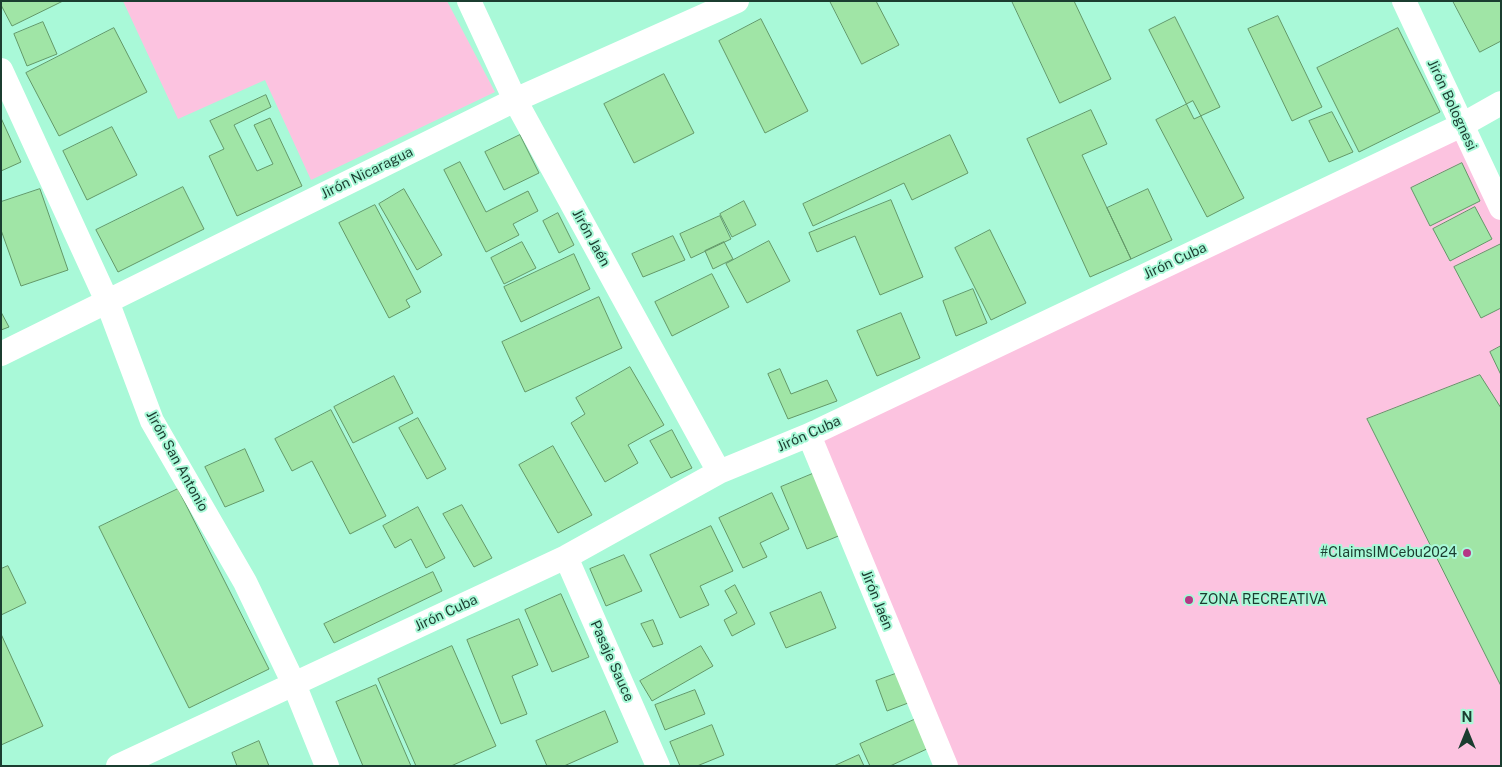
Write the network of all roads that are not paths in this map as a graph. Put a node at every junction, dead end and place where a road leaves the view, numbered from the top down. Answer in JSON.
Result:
{"nodes":[{"id":1,"x":469,"y":1,"type":"edge"},
{"id":2,"x":737,"y":1,"type":"edge"},
{"id":3,"x":1404,"y":1,"type":"edge"},
{"id":4,"x":1,"y":70,"type":"edge"},
{"id":5,"x":515,"y":100,"type":"junction"},
{"id":6,"x":1501,"y":103,"type":"edge"},
{"id":7,"x":1462,"y":125,"type":"junction"},
{"id":8,"x":1501,"y":208,"type":"edge"},
{"id":9,"x":106,"y":301,"type":"junction"},
{"id":10,"x":1,"y":354,"type":"edge"},
{"id":11,"x":809,"y":435,"type":"junction"},
{"id":12,"x":719,"y":472,"type":"junction"},
{"id":13,"x":566,"y":557,"type":"junction"},
{"id":14,"x":294,"y":684,"type":"junction"},
{"id":15,"x":118,"y":766,"type":"edge"},
{"id":16,"x":326,"y":766,"type":"edge"},
{"id":17,"x":658,"y":766,"type":"edge"},
{"id":18,"x":946,"y":766,"type":"edge"}],
"edges":[{"from":1,"to":5,"type":"street","name":"Jirón Jaén"},
{"from":2,"to":5,"type":"street","name":"Jirón Nicaragua"},
{"from":3,"to":7,"type":"street","name":"Jirón Bolognesi"},
{"from":4,"to":9,"type":"street","name":"Jirón San Antonio"},
{"from":5,"to":9,"type":"street","name":"Jirón Nicaragua"},
{"from":5,"to":12,"type":"street","name":"Jirón Jaén"},
{"from":6,"to":7,"type":"street","name":"Jirón Cuba"},
{"from":7,"to":8,"type":"street","name":"Jirón Bolognesi"},
{"from":7,"to":11,"type":"street","name":"Jirón Cuba"},
{"from":9,"to":10,"type":"street","name":"Jirón Nicaragua"},
{"from":9,"to":14,"type":"street","name":"Jirón San Antonio"},
{"from":11,"to":12,"type":"street","name":"Jirón Cuba"},
{"from":11,"to":18,"type":"street","name":"Jirón Jaén"},
{"from":12,"to":13,"type":"street","name":"Jirón Cuba"},
{"from":13,"to":14,"type":"street","name":"Jirón Cuba"},
{"from":13,"to":17,"type":"street","name":"Pasaje Sauce"},
{"from":14,"to":15,"type":"street","name":"Jirón Cuba"},
{"from":14,"to":16,"type":"street","name":"Jirón San Antonio"}]}
